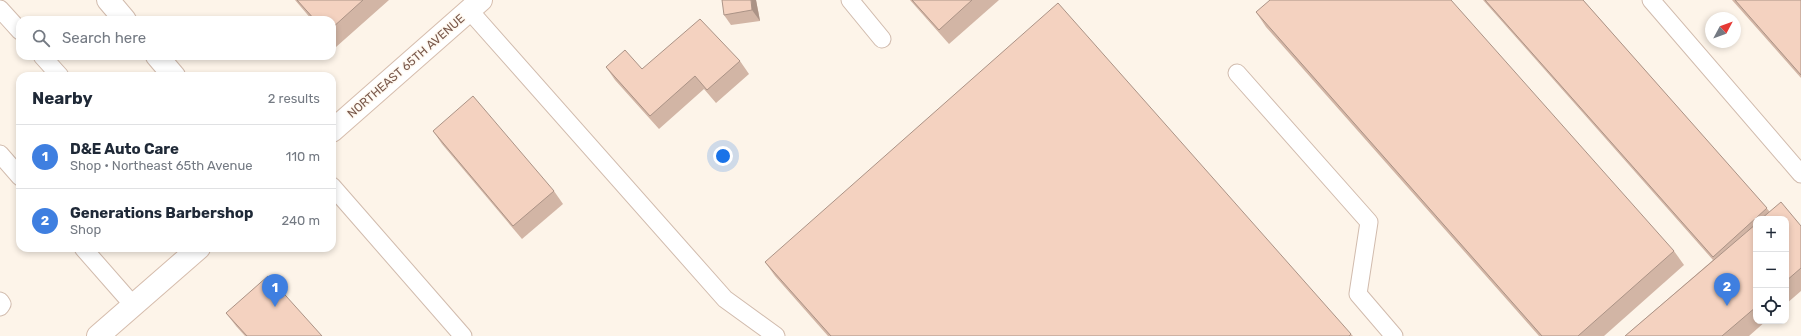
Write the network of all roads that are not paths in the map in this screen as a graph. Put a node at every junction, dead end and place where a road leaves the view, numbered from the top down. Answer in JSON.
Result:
{"nodes":[{"id":1,"x":108,"y":0,"type":"edge"},
{"id":2,"x":850,"y":0,"type":"edge"},
{"id":3,"x":1651,"y":0,"type":"edge"},
{"id":4,"x":475,"y":5,"type":"edge"},
{"id":5,"x":0,"y":9,"type":"edge"},
{"id":6,"x":122,"y":16,"type":"edge"},
{"id":7,"x":16,"y":27,"type":"edge"},
{"id":8,"x":882,"y":39,"type":"dead end"},
{"id":9,"x":46,"y":60,"type":"edge"},
{"id":10,"x":160,"y":60,"type":"edge"},
{"id":11,"x":56,"y":72,"type":"edge"},
{"id":12,"x":171,"y":72,"type":"edge"},
{"id":13,"x":1237,"y":73,"type":"dead end"},
{"id":14,"x":336,"y":127,"type":"edge"},
{"id":15,"x":0,"y":154,"type":"edge"},
{"id":16,"x":16,"y":172,"type":"edge"},
{"id":17,"x":1801,"y":174,"type":"edge"},
{"id":18,"x":336,"y":191,"type":"edge"},
{"id":19,"x":87,"y":252,"type":"edge"},
{"id":20,"x":194,"y":252,"type":"edge"},
{"id":21,"x":0,"y":301,"type":"edge"},
{"id":22,"x":133,"y":305,"type":"junction"},
{"id":23,"x":0,"y":306,"type":"edge"},
{"id":24,"x":98,"y":336,"type":"edge"},
{"id":25,"x":463,"y":336,"type":"edge"},
{"id":26,"x":776,"y":336,"type":"edge"},
{"id":27,"x":1394,"y":336,"type":"edge"}],
"edges":[{"from":1,"to":6,"type":"street"},
{"from":2,"to":8,"type":"lane"},
{"from":3,"to":17,"type":"lane"},
{"from":4,"to":14,"type":"street","name":"NORTHEAST 65TH AVENUE"},
{"from":4,"to":26,"type":"lane"},
{"from":5,"to":7,"type":"lane"},
{"from":9,"to":11,"type":"lane"},
{"from":10,"to":12,"type":"street"},
{"from":13,"to":27,"type":"lane"},
{"from":15,"to":16,"type":"lane"},
{"from":18,"to":25,"type":"lane"},
{"from":19,"to":22,"type":"lane"},
{"from":20,"to":22,"type":"street"},
{"from":21,"to":23,"type":"lane"},
{"from":22,"to":24,"type":"street"}]}
